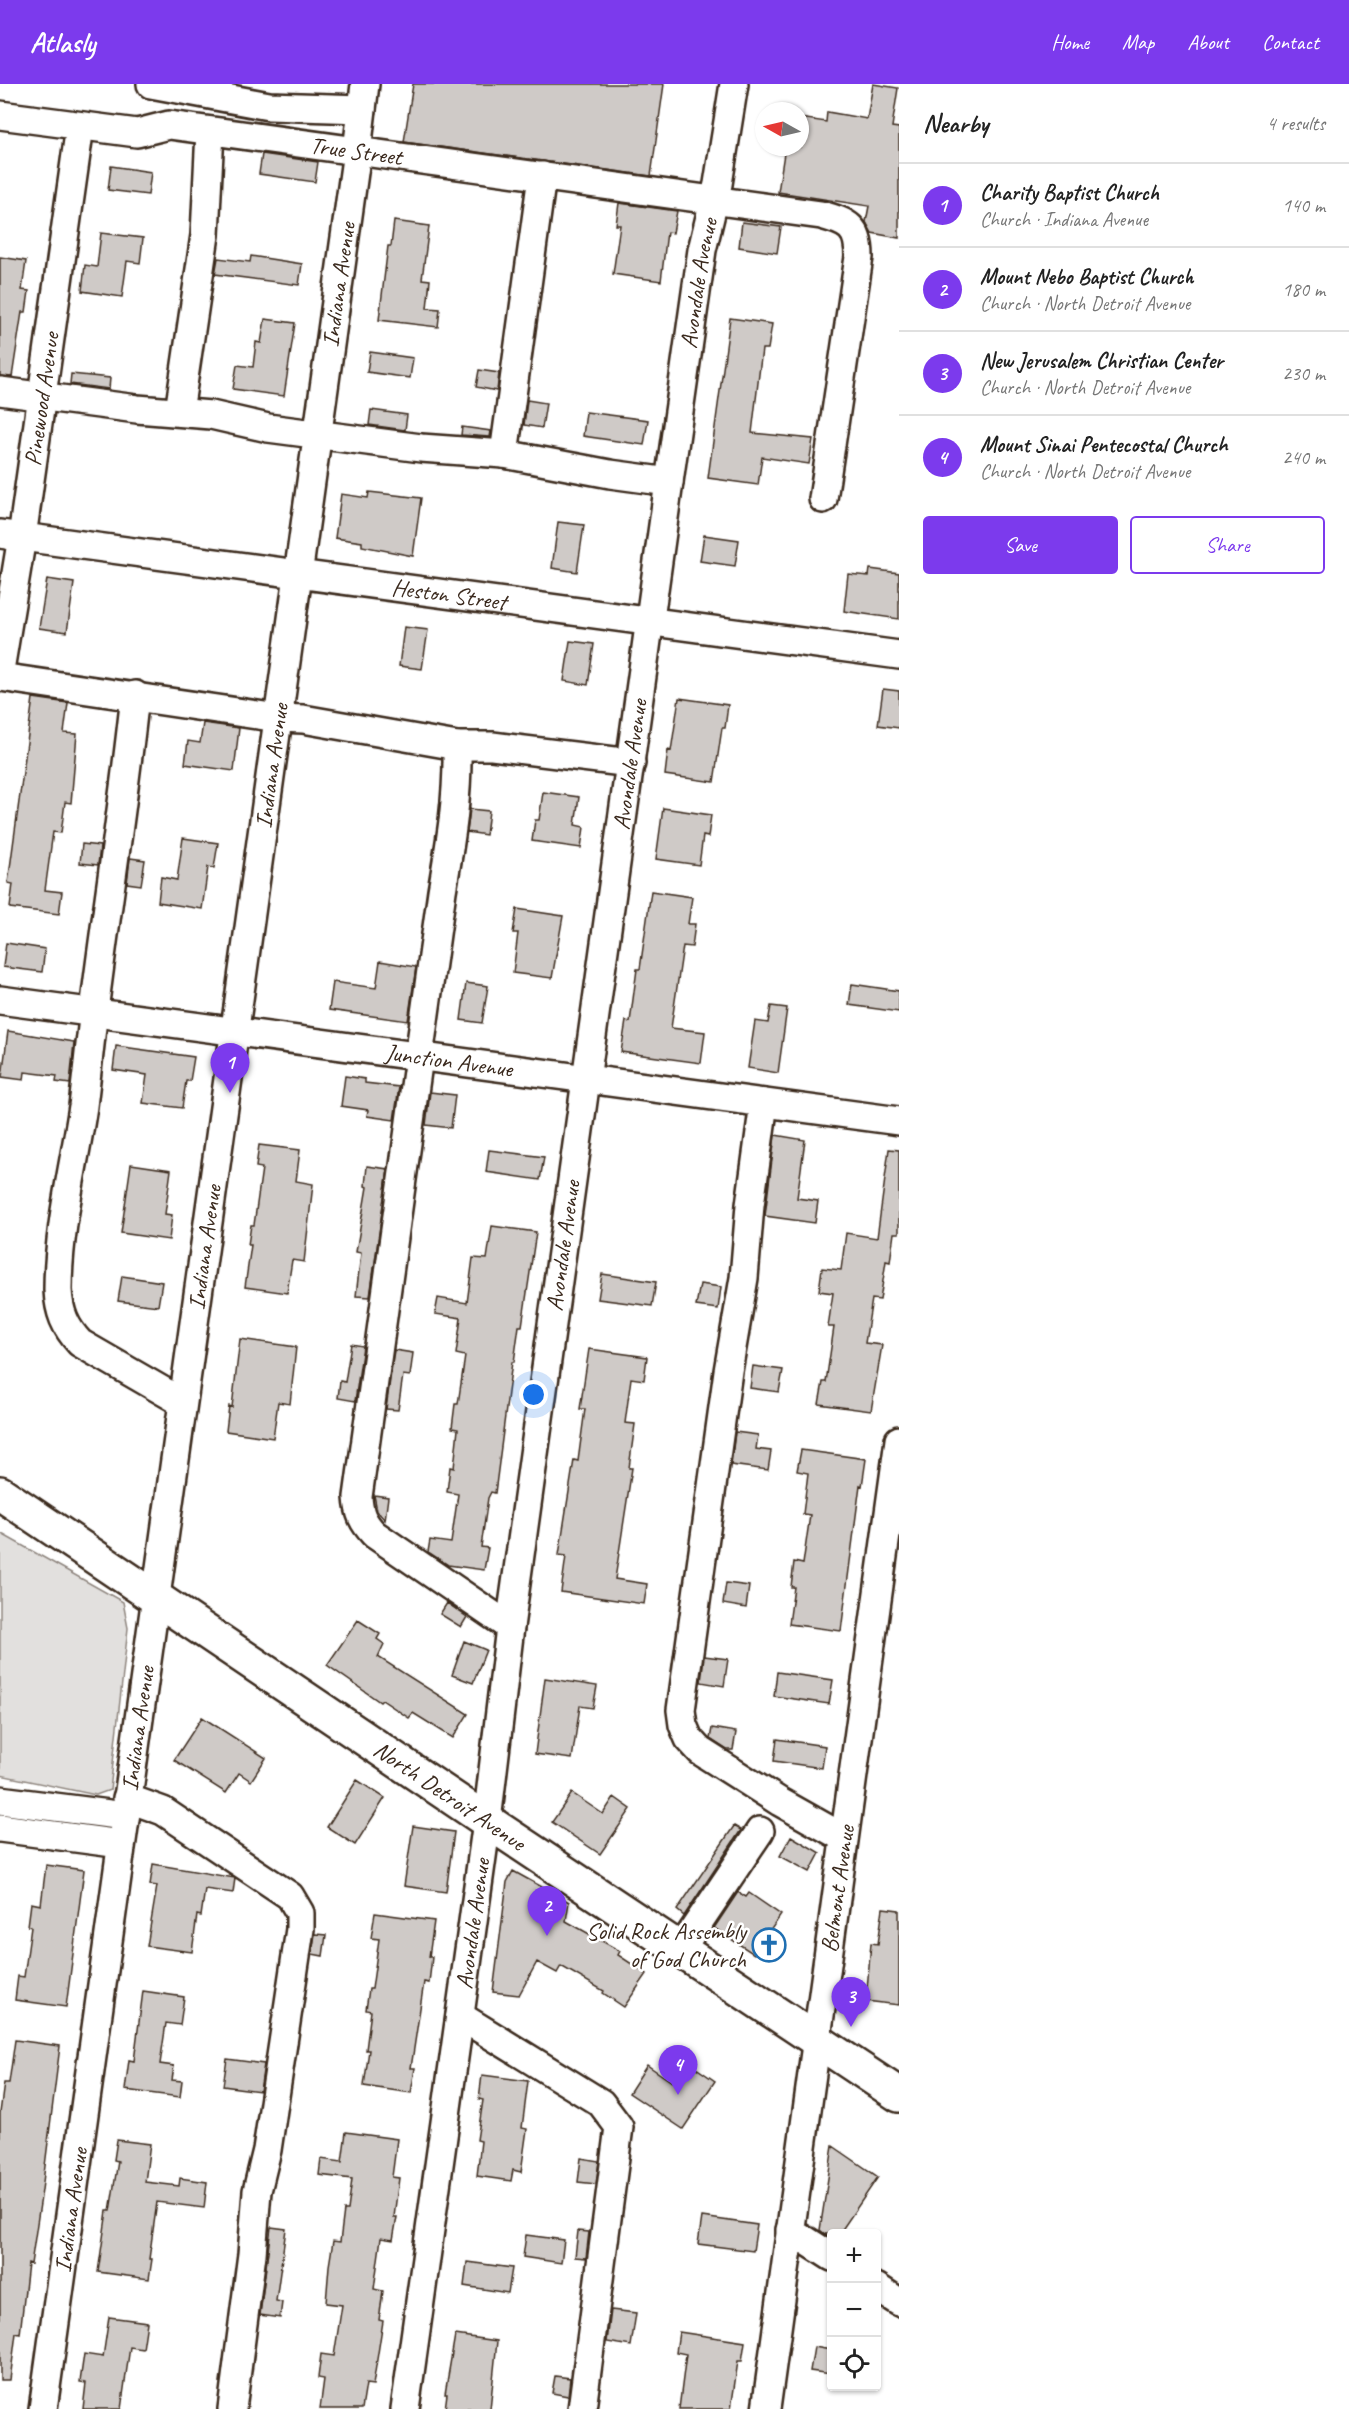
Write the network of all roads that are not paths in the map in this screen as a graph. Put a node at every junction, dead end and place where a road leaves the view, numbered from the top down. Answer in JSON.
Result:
{"nodes":[{"id":1,"x":151,"y":84,"type":"edge"},
{"id":2,"x":734,"y":84,"type":"edge"},
{"id":3,"x":363,"y":96,"type":"edge"},
{"id":4,"x":0,"y":115,"type":"edge"},
{"id":5,"x":80,"y":126,"type":"junction"},
{"id":6,"x":210,"y":131,"type":"junction"},
{"id":7,"x":357,"y":151,"type":"junction"},
{"id":8,"x":542,"y":176,"type":"junction"},
{"id":9,"x":713,"y":200,"type":"junction"},
{"id":10,"x":0,"y":391,"type":"edge"},
{"id":11,"x":41,"y":396,"type":"junction"},
{"id":12,"x":179,"y":412,"type":"junction"},
{"id":13,"x":317,"y":433,"type":"junction"},
{"id":14,"x":504,"y":454,"type":"junction"},
{"id":15,"x":669,"y":482,"type":"junction"},
{"id":16,"x":823,"y":499,"type":"dead end"},
{"id":17,"x":11,"y":536,"type":"edge"},
{"id":18,"x":298,"y":575,"type":"junction"},
{"id":19,"x":650,"y":623,"type":"junction"},
{"id":20,"x":899,"y":655,"type":"edge"},
{"id":21,"x":0,"y":670,"type":"edge"},
{"id":22,"x":0,"y":677,"type":"edge"},
{"id":23,"x":135,"y":695,"type":"junction"},
{"id":24,"x":278,"y":717,"type":"junction"},
{"id":25,"x":457,"y":746,"type":"junction"},
{"id":26,"x":631,"y":763,"type":"junction"},
{"id":27,"x":0,"y":1000,"type":"edge"},
{"id":28,"x":93,"y":1013,"type":"junction"},
{"id":29,"x":234,"y":1032,"type":"junction"},
{"id":30,"x":420,"y":1057,"type":"junction"},
{"id":31,"x":587,"y":1079,"type":"junction"},
{"id":32,"x":764,"y":1103,"type":"junction"},
{"id":33,"x":899,"y":1121,"type":"edge"},
{"id":34,"x":182,"y":1402,"type":"junction"},
{"id":35,"x":899,"y":1440,"type":"edge"},
{"id":36,"x":0,"y":1493,"type":"edge"},
{"id":37,"x":155,"y":1597,"type":"junction"},
{"id":38,"x":510,"y":1627,"type":"junction"},
{"id":39,"x":0,"y":1800,"type":"edge"},
{"id":40,"x":126,"y":1807,"type":"junction"},
{"id":41,"x":487,"y":1821,"type":"junction"},
{"id":42,"x":0,"y":1828,"type":"edge"},
{"id":43,"x":760,"y":1832,"type":"dead end"},
{"id":44,"x":844,"y":1838,"type":"junction"},
{"id":45,"x":121,"y":1844,"type":"junction"},
{"id":46,"x":680,"y":1950,"type":"junction"},
{"id":47,"x":460,"y":2016,"type":"junction"},
{"id":48,"x":816,"y":2040,"type":"junction"},
{"id":49,"x":899,"y":2095,"type":"edge"},
{"id":50,"x":790,"y":2230,"type":"junction"},
{"id":51,"x":827,"y":2255,"type":"edge"},
{"id":52,"x":881,"y":2290,"type":"edge"},
{"id":53,"x":899,"y":2302,"type":"edge"},
{"id":54,"x":43,"y":2409,"type":"edge"},
{"id":55,"x":232,"y":2409,"type":"edge"},
{"id":56,"x":405,"y":2409,"type":"edge"},
{"id":57,"x":582,"y":2409,"type":"edge"},
{"id":58,"x":766,"y":2409,"type":"edge"}],
"edges":[{"from":1,"to":3,"type":"street"},
{"from":2,"to":9,"type":"street","name":"Avondale Avenue"},
{"from":3,"to":7,"type":"street","name":"Indiana Avenue"},
{"from":4,"to":5,"type":"street","name":"True Street"},
{"from":5,"to":6,"type":"street","name":"True Street"},
{"from":5,"to":11,"type":"street","name":"Pinewood Avenue"},
{"from":6,"to":7,"type":"street","name":"True Street"},
{"from":6,"to":12,"type":"street"},
{"from":7,"to":8,"type":"street","name":"True Street"},
{"from":7,"to":13,"type":"street","name":"Indiana Avenue"},
{"from":8,"to":9,"type":"street","name":"True Street"},
{"from":8,"to":14,"type":"street"},
{"from":9,"to":15,"type":"street","name":"Avondale Avenue"},
{"from":9,"to":16,"type":"street","name":"True Street"},
{"from":10,"to":11,"type":"street"},
{"from":11,"to":12,"type":"street"},
{"from":11,"to":17,"type":"street","name":"Pinewood Avenue"},
{"from":12,"to":13,"type":"street"},
{"from":13,"to":14,"type":"street"},
{"from":13,"to":18,"type":"street","name":"Indiana Avenue"},
{"from":14,"to":15,"type":"street"},
{"from":15,"to":19,"type":"street","name":"Avondale Avenue"},
{"from":17,"to":18,"type":"street","name":"Heston Street"},
{"from":17,"to":21,"type":"street","name":"Pinewood Avenue"},
{"from":18,"to":19,"type":"street","name":"Heston Street"},
{"from":18,"to":24,"type":"street","name":"Indiana Avenue"},
{"from":19,"to":20,"type":"street","name":"Heston Street"},
{"from":19,"to":26,"type":"street","name":"Avondale Avenue"},
{"from":22,"to":23,"type":"street"},
{"from":23,"to":24,"type":"street"},
{"from":23,"to":28,"type":"street"},
{"from":24,"to":25,"type":"street"},
{"from":24,"to":29,"type":"street","name":"Indiana Avenue"},
{"from":25,"to":26,"type":"street"},
{"from":25,"to":30,"type":"street"},
{"from":26,"to":31,"type":"street","name":"Avondale Avenue"},
{"from":27,"to":28,"type":"street","name":"Junction Avenue"},
{"from":28,"to":29,"type":"street","name":"Junction Avenue"},
{"from":28,"to":34,"type":"street"},
{"from":29,"to":30,"type":"street","name":"Junction Avenue"},
{"from":29,"to":34,"type":"street","name":"Indiana Avenue"},
{"from":30,"to":31,"type":"street","name":"Junction Avenue"},
{"from":30,"to":38,"type":"street"},
{"from":31,"to":32,"type":"street","name":"Junction Avenue"},
{"from":31,"to":38,"type":"street","name":"Avondale Avenue"},
{"from":32,"to":33,"type":"street","name":"Junction Avenue"},
{"from":32,"to":44,"type":"street"},
{"from":34,"to":37,"type":"street","name":"Indiana Avenue"},
{"from":35,"to":44,"type":"street","name":"Belmont Avenue"},
{"from":36,"to":37,"type":"main road","name":"North Detroit Avenue"},
{"from":37,"to":40,"type":"street","name":"Indiana Avenue"},
{"from":37,"to":41,"type":"main road","name":"North Detroit Avenue"},
{"from":38,"to":41,"type":"street","name":"Avondale Avenue"},
{"from":39,"to":40,"type":"street"},
{"from":40,"to":45,"type":"street","name":"Indiana Avenue"},
{"from":40,"to":55,"type":"street"},
{"from":41,"to":46,"type":"main road","name":"North Detroit Avenue"},
{"from":41,"to":47,"type":"street","name":"Avondale Avenue"},
{"from":42,"to":45,"type":"street"},
{"from":43,"to":46,"type":"street"},
{"from":44,"to":48,"type":"street","name":"Belmont Avenue"},
{"from":45,"to":54,"type":"street","name":"Indiana Avenue"},
{"from":46,"to":48,"type":"main road","name":"North Detroit Avenue"},
{"from":47,"to":56,"type":"street","name":"Avondale Avenue"},
{"from":47,"to":57,"type":"street"},
{"from":48,"to":49,"type":"main road","name":"North Detroit Avenue"},
{"from":48,"to":50,"type":"street","name":"Belmont Avenue"},
{"from":50,"to":51,"type":"street"},
{"from":50,"to":58,"type":"street","name":"Belmont Avenue"},
{"from":52,"to":53,"type":"street"}]}
